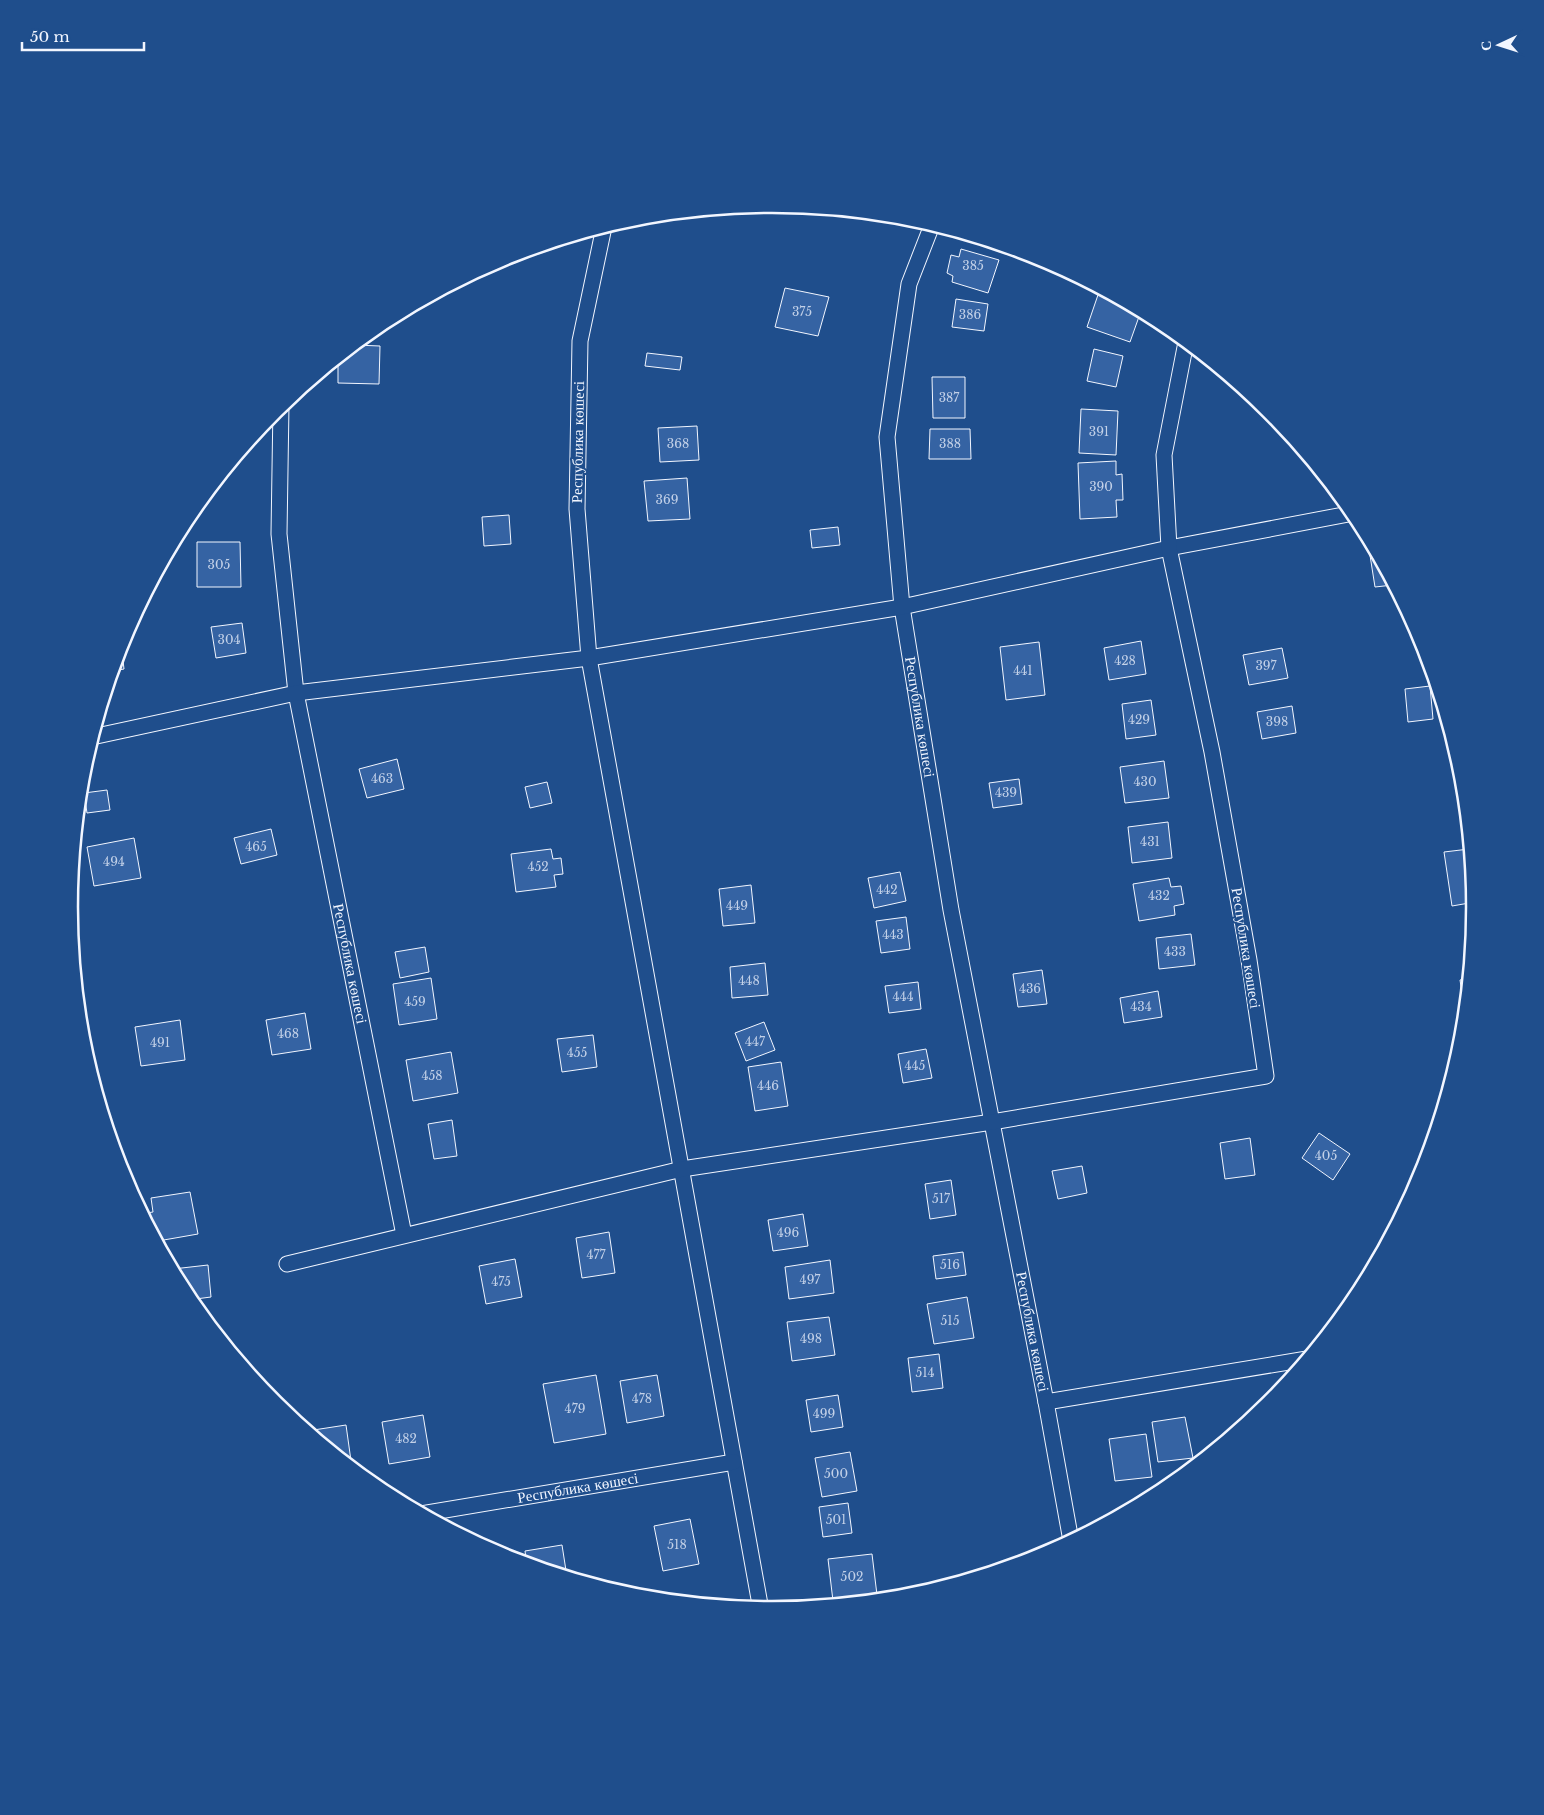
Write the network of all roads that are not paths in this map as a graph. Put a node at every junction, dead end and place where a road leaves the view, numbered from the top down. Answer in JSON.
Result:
{"nodes":[{"id":1,"x":929,"y":231,"type":"edge"},
{"id":2,"x":602,"y":234,"type":"edge"},
{"id":3,"x":1185,"y":349,"type":"edge"},
{"id":4,"x":281,"y":416,"type":"edge"},
{"id":5,"x":1344,"y":515,"type":"edge"},
{"id":6,"x":1169,"y":548,"type":"junction"},
{"id":7,"x":902,"y":607,"type":"junction"},
{"id":8,"x":589,"y":658,"type":"junction"},
{"id":9,"x":296,"y":693,"type":"junction"},
{"id":10,"x":99,"y":735,"type":"edge"},
{"id":11,"x":992,"y":1122,"type":"junction"},
{"id":12,"x":682,"y":1169,"type":"junction"},
{"id":13,"x":404,"y":1236,"type":"junction"},
{"id":14,"x":287,"y":1264,"type":"dead end"},
{"id":15,"x":1298,"y":1361,"type":"edge"},
{"id":16,"x":1046,"y":1402,"type":"junction"},
{"id":17,"x":734,"y":1462,"type":"junction"},
{"id":18,"x":432,"y":1512,"type":"edge"},
{"id":19,"x":1070,"y":1534,"type":"edge"},
{"id":20,"x":759,"y":1602,"type":"edge"}],
"edges":[{"from":1,"to":7,"type":"street","name":"Республика көшесі"},
{"from":2,"to":8,"type":"street","name":"Республика көшесі"},
{"from":3,"to":6,"type":"street","name":"Республика көшесі"},
{"from":4,"to":9,"type":"street","name":"Республика көшесі"},
{"from":5,"to":6,"type":"street"},
{"from":6,"to":7,"type":"street"},
{"from":6,"to":11,"type":"street","name":"Республика көшесі"},
{"from":7,"to":8,"type":"street"},
{"from":7,"to":11,"type":"street","name":"Республика көшесі"},
{"from":8,"to":9,"type":"street"},
{"from":8,"to":12,"type":"street","name":"Республика көшесі"},
{"from":9,"to":10,"type":"street"},
{"from":9,"to":13,"type":"street","name":"Республика көшесі"},
{"from":11,"to":12,"type":"street","name":"Республика көшесі"},
{"from":11,"to":16,"type":"street","name":"Республика көшесі"},
{"from":12,"to":13,"type":"street","name":"Республика көшесі"},
{"from":12,"to":17,"type":"street","name":"Республика көшесі"},
{"from":13,"to":14,"type":"street","name":"Республика көшесі"},
{"from":15,"to":16,"type":"street"},
{"from":16,"to":19,"type":"street","name":"Республика көшесі"},
{"from":17,"to":18,"type":"street","name":"Республика көшесі"},
{"from":17,"to":20,"type":"street","name":"Республика көшесі"}]}
